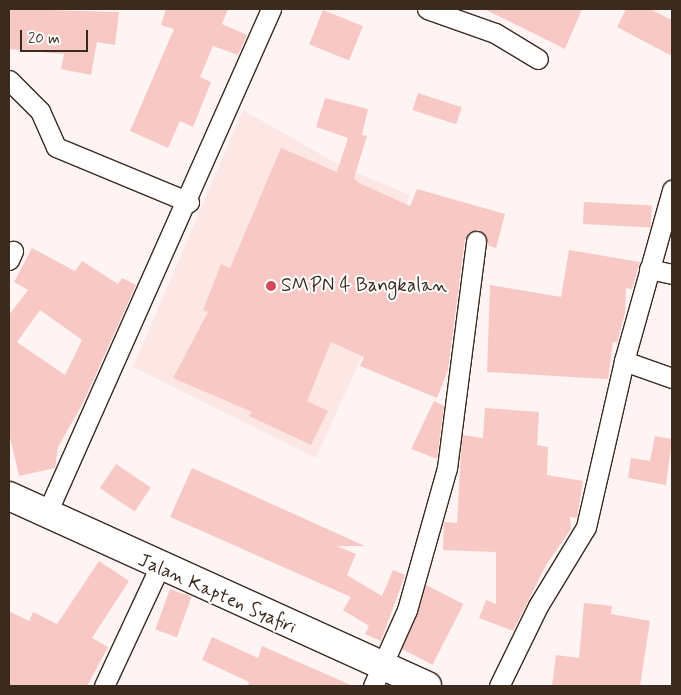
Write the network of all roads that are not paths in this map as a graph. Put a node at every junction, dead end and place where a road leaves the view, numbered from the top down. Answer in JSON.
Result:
{"nodes":[{"id":1,"x":271,"y":9,"type":"edge"},
{"id":2,"x":427,"y":9,"type":"edge"},
{"id":3,"x":538,"y":59,"type":"dead end"},
{"id":4,"x":9,"y":80,"type":"edge"},
{"id":5,"x":672,"y":190,"type":"edge"},
{"id":6,"x":189,"y":202,"type":"junction"},
{"id":7,"x":476,"y":241,"type":"dead end"},
{"id":8,"x":649,"y":270,"type":"junction"},
{"id":9,"x":672,"y":274,"type":"edge"},
{"id":10,"x":624,"y":361,"type":"junction"},
{"id":11,"x":672,"y":378,"type":"edge"},
{"id":12,"x":9,"y":496,"type":"edge"},
{"id":13,"x":46,"y":515,"type":"junction"},
{"id":14,"x":158,"y":568,"type":"junction"},
{"id":15,"x":377,"y":676,"type":"edge"},
{"id":16,"x":104,"y":686,"type":"edge"},
{"id":17,"x":427,"y":686,"type":"edge"},
{"id":18,"x":499,"y":686,"type":"edge"}],
"edges":[{"from":1,"to":6,"type":"street"},
{"from":2,"to":3,"type":"street"},
{"from":4,"to":6,"type":"street"},
{"from":5,"to":8,"type":"street"},
{"from":6,"to":13,"type":"street"},
{"from":7,"to":15,"type":"street"},
{"from":8,"to":9,"type":"street"},
{"from":8,"to":10,"type":"street"},
{"from":10,"to":11,"type":"street"},
{"from":10,"to":18,"type":"street"},
{"from":12,"to":13,"type":"highway","name":"Jalan Kapten Syafiri"},
{"from":13,"to":14,"type":"highway","name":"Jalan Kapten Syafiri"},
{"from":14,"to":15,"type":"highway","name":"Jalan Kapten Syafiri"},
{"from":14,"to":16,"type":"street"},
{"from":15,"to":17,"type":"highway","name":"Jalan Kapten Syafiri"}]}
